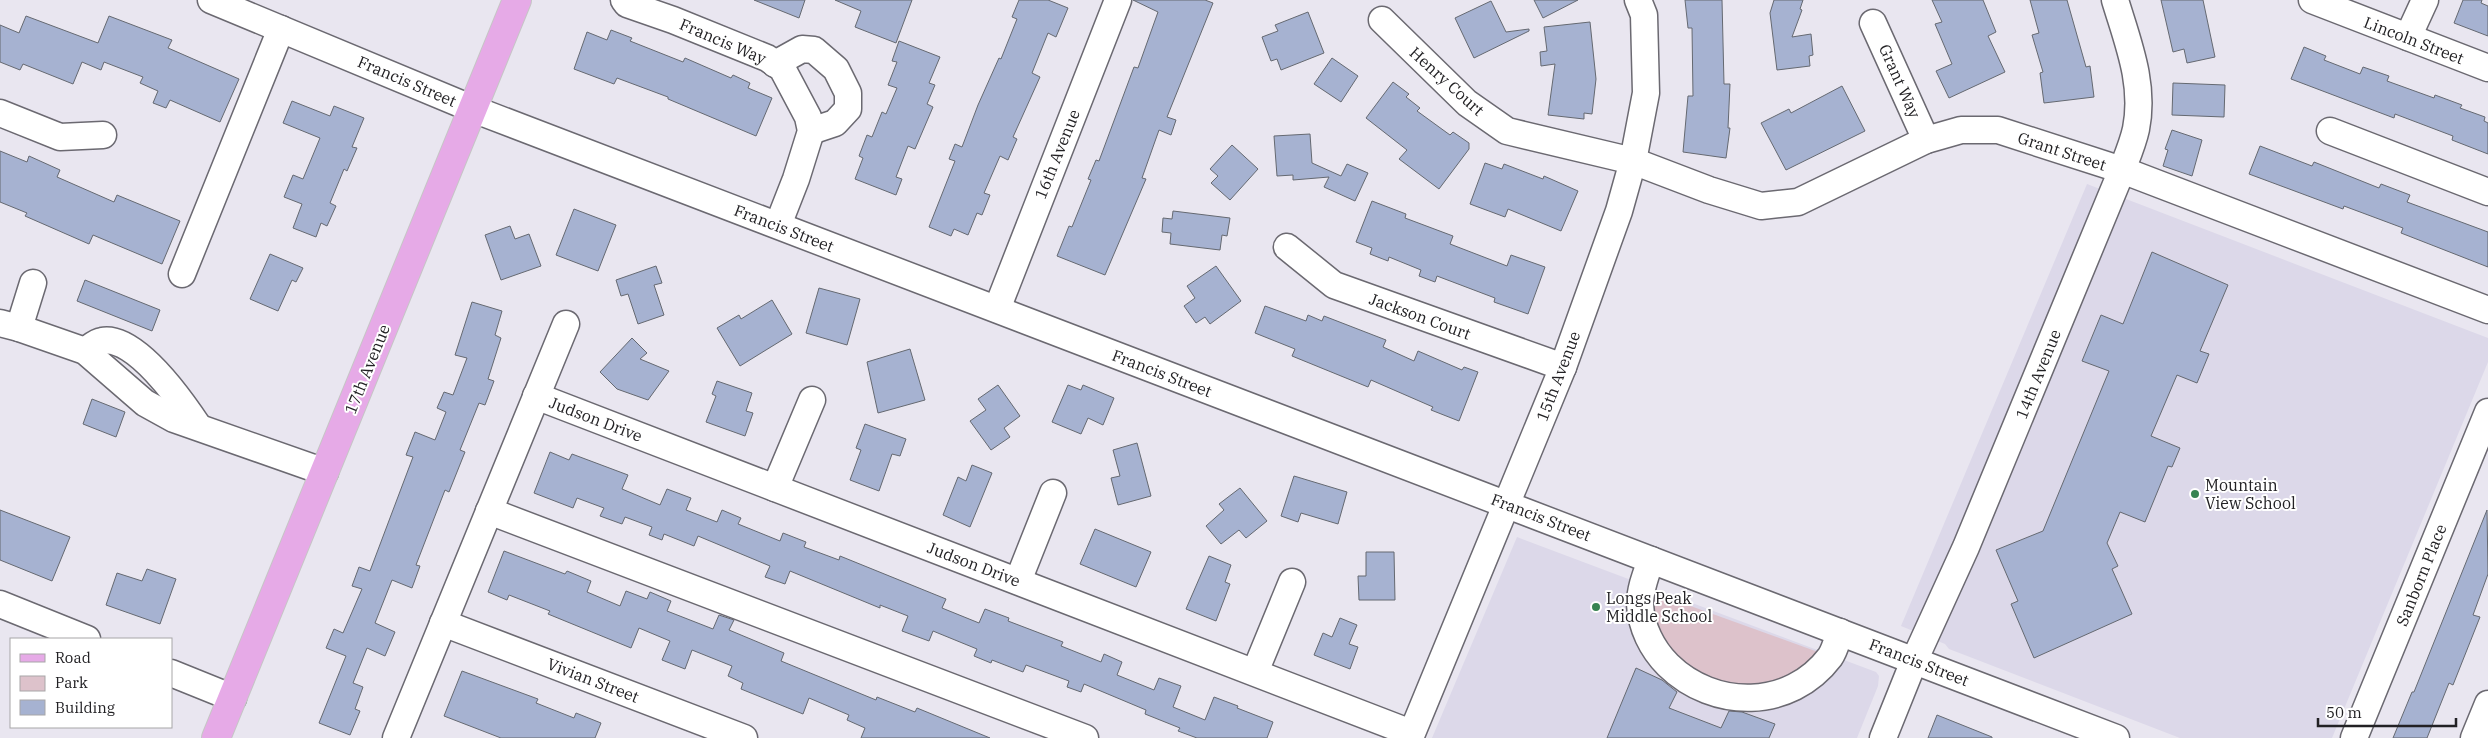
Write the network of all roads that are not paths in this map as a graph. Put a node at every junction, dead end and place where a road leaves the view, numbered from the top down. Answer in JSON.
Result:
{"nodes":[{"id":1,"x":211,"y":0,"type":"edge"},
{"id":2,"x":517,"y":0,"type":"edge"},
{"id":3,"x":624,"y":0,"type":"edge"},
{"id":4,"x":1118,"y":0,"type":"edge"},
{"id":5,"x":1638,"y":0,"type":"edge"},
{"id":6,"x":2115,"y":0,"type":"edge"},
{"id":7,"x":2312,"y":0,"type":"edge"},
{"id":8,"x":2425,"y":0,"type":"edge"},
{"id":9,"x":677,"y":10,"type":"edge"},
{"id":10,"x":1382,"y":20,"type":"dead end"},
{"id":11,"x":1873,"y":23,"type":"dead end"},
{"id":12,"x":281,"y":29,"type":"junction"},
{"id":13,"x":2408,"y":37,"type":"junction"},
{"id":14,"x":775,"y":64,"type":"junction"},
{"id":15,"x":2488,"y":68,"type":"edge"},
{"id":16,"x":473,"y":109,"type":"junction"},
{"id":17,"x":0,"y":112,"type":"edge"},
{"id":18,"x":811,"y":131,"type":"junction"},
{"id":19,"x":2330,"y":131,"type":"dead end"},
{"id":20,"x":103,"y":135,"type":"dead end"},
{"id":21,"x":1926,"y":140,"type":"junction"},
{"id":22,"x":1633,"y":161,"type":"junction"},
{"id":23,"x":2122,"y":170,"type":"junction"},
{"id":24,"x":2488,"y":192,"type":"edge"},
{"id":25,"x":778,"y":225,"type":"junction"},
{"id":26,"x":1287,"y":248,"type":"dead end"},
{"id":27,"x":182,"y":274,"type":"dead end"},
{"id":28,"x":33,"y":283,"type":"dead end"},
{"id":29,"x":997,"y":309,"type":"junction"},
{"id":30,"x":2488,"y":310,"type":"edge"},
{"id":31,"x":566,"y":324,"type":"dead end"},
{"id":32,"x":10,"y":326,"type":"edge"},
{"id":33,"x":1562,"y":367,"type":"junction"},
{"id":34,"x":536,"y":396,"type":"junction"},
{"id":35,"x":812,"y":400,"type":"dead end"},
{"id":36,"x":2488,"y":412,"type":"edge"},
{"id":37,"x":325,"y":472,"type":"junction"},
{"id":38,"x":775,"y":488,"type":"junction"},
{"id":39,"x":1054,"y":493,"type":"dead end"},
{"id":40,"x":1506,"y":504,"type":"junction"},
{"id":41,"x":489,"y":511,"type":"junction"},
{"id":42,"x":1651,"y":560,"type":"junction"},
{"id":43,"x":1018,"y":581,"type":"junction"},
{"id":44,"x":1292,"y":582,"type":"dead end"},
{"id":45,"x":0,"y":604,"type":"edge"},
{"id":46,"x":443,"y":623,"type":"junction"},
{"id":47,"x":1840,"y":632,"type":"junction"},
{"id":48,"x":85,"y":638,"type":"edge"},
{"id":49,"x":1914,"y":661,"type":"junction"},
{"id":50,"x":1255,"y":672,"type":"junction"},
{"id":51,"x":172,"y":673,"type":"edge"},
{"id":52,"x":233,"y":698,"type":"junction"},
{"id":53,"x":2488,"y":704,"type":"edge"},
{"id":54,"x":1410,"y":736,"type":"edge"},
{"id":55,"x":398,"y":737,"type":"edge"},
{"id":56,"x":216,"y":738,"type":"edge"},
{"id":57,"x":744,"y":738,"type":"edge"},
{"id":58,"x":1085,"y":738,"type":"edge"},
{"id":59,"x":1883,"y":738,"type":"edge"},
{"id":60,"x":2116,"y":738,"type":"edge"},
{"id":61,"x":2354,"y":738,"type":"edge"},
{"id":62,"x":2474,"y":738,"type":"edge"}],
"edges":[{"from":1,"to":12,"type":"street","name":"Francis Street"},
{"from":2,"to":16,"type":"main road","name":"17th Avenue"},
{"from":3,"to":9,"type":"street","name":"Francis Way"},
{"from":4,"to":29,"type":"street","name":"16th Avenue"},
{"from":5,"to":22,"type":"street","name":"15th Avenue"},
{"from":6,"to":23,"type":"street","name":"14th Avenue"},
{"from":7,"to":13,"type":"street","name":"Lincoln Street"},
{"from":8,"to":13,"type":"street"},
{"from":9,"to":14,"type":"street","name":"Francis Way"},
{"from":10,"to":22,"type":"street","name":"Henry Court"},
{"from":11,"to":21,"type":"street","name":"Grant Way"},
{"from":12,"to":16,"type":"street","name":"Francis Street"},
{"from":12,"to":27,"type":"street"},
{"from":13,"to":15,"type":"street","name":"Lincoln Street"},
{"from":14,"to":18,"type":"street","name":"Francis Way"},
{"from":14,"to":18,"type":"street"},
{"from":16,"to":25,"type":"street","name":"Francis Street"},
{"from":16,"to":37,"type":"main road","name":"17th Avenue"},
{"from":17,"to":20,"type":"street"},
{"from":18,"to":25,"type":"street"},
{"from":19,"to":24,"type":"street"},
{"from":21,"to":22,"type":"street","name":"Grant Street"},
{"from":21,"to":23,"type":"street","name":"Grant Street"},
{"from":22,"to":33,"type":"street","name":"15th Avenue"},
{"from":23,"to":30,"type":"street","name":"Grant Street"},
{"from":23,"to":49,"type":"street","name":"14th Avenue"},
{"from":25,"to":29,"type":"street","name":"Francis Street"},
{"from":26,"to":33,"type":"street","name":"Jackson Court"},
{"from":28,"to":32,"type":"street"},
{"from":29,"to":40,"type":"street","name":"Francis Street"},
{"from":31,"to":34,"type":"street","name":"Judson Drive"},
{"from":32,"to":37,"type":"street"},
{"from":33,"to":40,"type":"street","name":"15th Avenue"},
{"from":34,"to":38,"type":"street","name":"Judson Drive"},
{"from":34,"to":41,"type":"street","name":"Judson Drive"},
{"from":35,"to":38,"type":"street"},
{"from":36,"to":61,"type":"street","name":"Sanborn Place"},
{"from":37,"to":52,"type":"main road","name":"17th Avenue"},
{"from":38,"to":43,"type":"street","name":"Judson Drive"},
{"from":39,"to":43,"type":"street"},
{"from":40,"to":42,"type":"street","name":"Francis Street"},
{"from":40,"to":54,"type":"street","name":"15th Avenue"},
{"from":41,"to":46,"type":"street","name":"Judson Drive"},
{"from":41,"to":58,"type":"street"},
{"from":42,"to":47,"type":"street","name":"Francis Street"},
{"from":42,"to":47,"type":"street"},
{"from":43,"to":50,"type":"street","name":"Judson Drive"},
{"from":44,"to":50,"type":"street"},
{"from":45,"to":48,"type":"street"},
{"from":46,"to":55,"type":"street","name":"Judson Drive"},
{"from":46,"to":57,"type":"street","name":"Vivian Street"},
{"from":47,"to":49,"type":"street","name":"Francis Street"},
{"from":49,"to":59,"type":"street","name":"14th Avenue"},
{"from":49,"to":60,"type":"street","name":"Francis Street"},
{"from":50,"to":54,"type":"street","name":"Judson Drive"},
{"from":51,"to":52,"type":"street"},
{"from":52,"to":56,"type":"main road","name":"17th Avenue"},
{"from":53,"to":62,"type":"street"}]}
